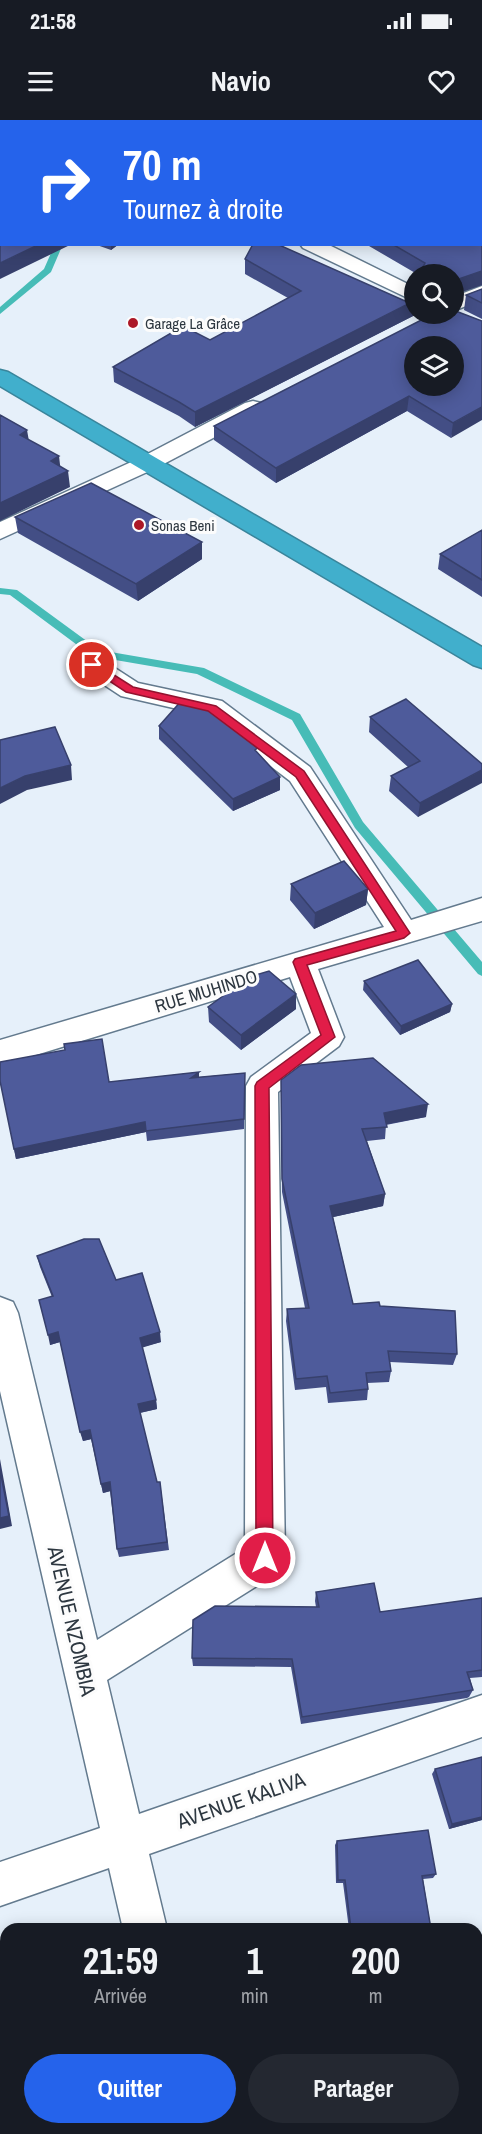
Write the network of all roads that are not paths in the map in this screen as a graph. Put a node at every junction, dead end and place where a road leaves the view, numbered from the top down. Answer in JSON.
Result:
{"nodes":[{"id":1,"x":314,"y":246,"type":"edge"},
{"id":2,"x":404,"y":290,"type":"edge"},
{"id":3,"x":482,"y":292,"type":"edge"},
{"id":4,"x":464,"y":305,"type":"edge"},
{"id":5,"x":0,"y":377,"type":"edge"},
{"id":6,"x":271,"y":399,"type":"edge"},
{"id":7,"x":148,"y":463,"type":"junction"},
{"id":8,"x":0,"y":531,"type":"edge"},
{"id":9,"x":482,"y":659,"type":"edge"},
{"id":10,"x":92,"y":665,"type":"dead end"},
{"id":11,"x":472,"y":913,"type":"edge"},
{"id":12,"x":414,"y":931,"type":"junction"},
{"id":13,"x":300,"y":962,"type":"junction"},
{"id":14,"x":0,"y":1053,"type":"edge"},
{"id":15,"x":0,"y":1313,"type":"edge"},
{"id":16,"x":83,"y":1672,"type":"junction"},
{"id":17,"x":482,"y":1716,"type":"edge"},
{"id":18,"x":123,"y":1841,"type":"junction"},
{"id":19,"x":0,"y":1884,"type":"edge"},
{"id":20,"x":144,"y":1923,"type":"edge"}],
"edges":[{"from":1,"to":2,"type":"street"},
{"from":3,"to":4,"type":"street"},
{"from":5,"to":7,"type":"highway"},
{"from":6,"to":7,"type":"street"},
{"from":7,"to":8,"type":"street"},
{"from":7,"to":9,"type":"highway"},
{"from":10,"to":12,"type":"street"},
{"from":11,"to":12,"type":"street","name":"RUE MUHINDO"},
{"from":12,"to":13,"type":"street","name":"RUE MUHINDO"},
{"from":13,"to":14,"type":"street","name":"RUE MUHINDO"},
{"from":13,"to":16,"type":"street"},
{"from":15,"to":16,"type":"street","name":"AVENUE NZOMBIA"},
{"from":16,"to":18,"type":"street","name":"AVENUE NZOMBIA"},
{"from":17,"to":18,"type":"street","name":"AVENUE KALIVA"},
{"from":18,"to":19,"type":"street","name":"AVENUE KALIVA"},
{"from":18,"to":20,"type":"street","name":"AVENUE NZOMBIA"}]}
